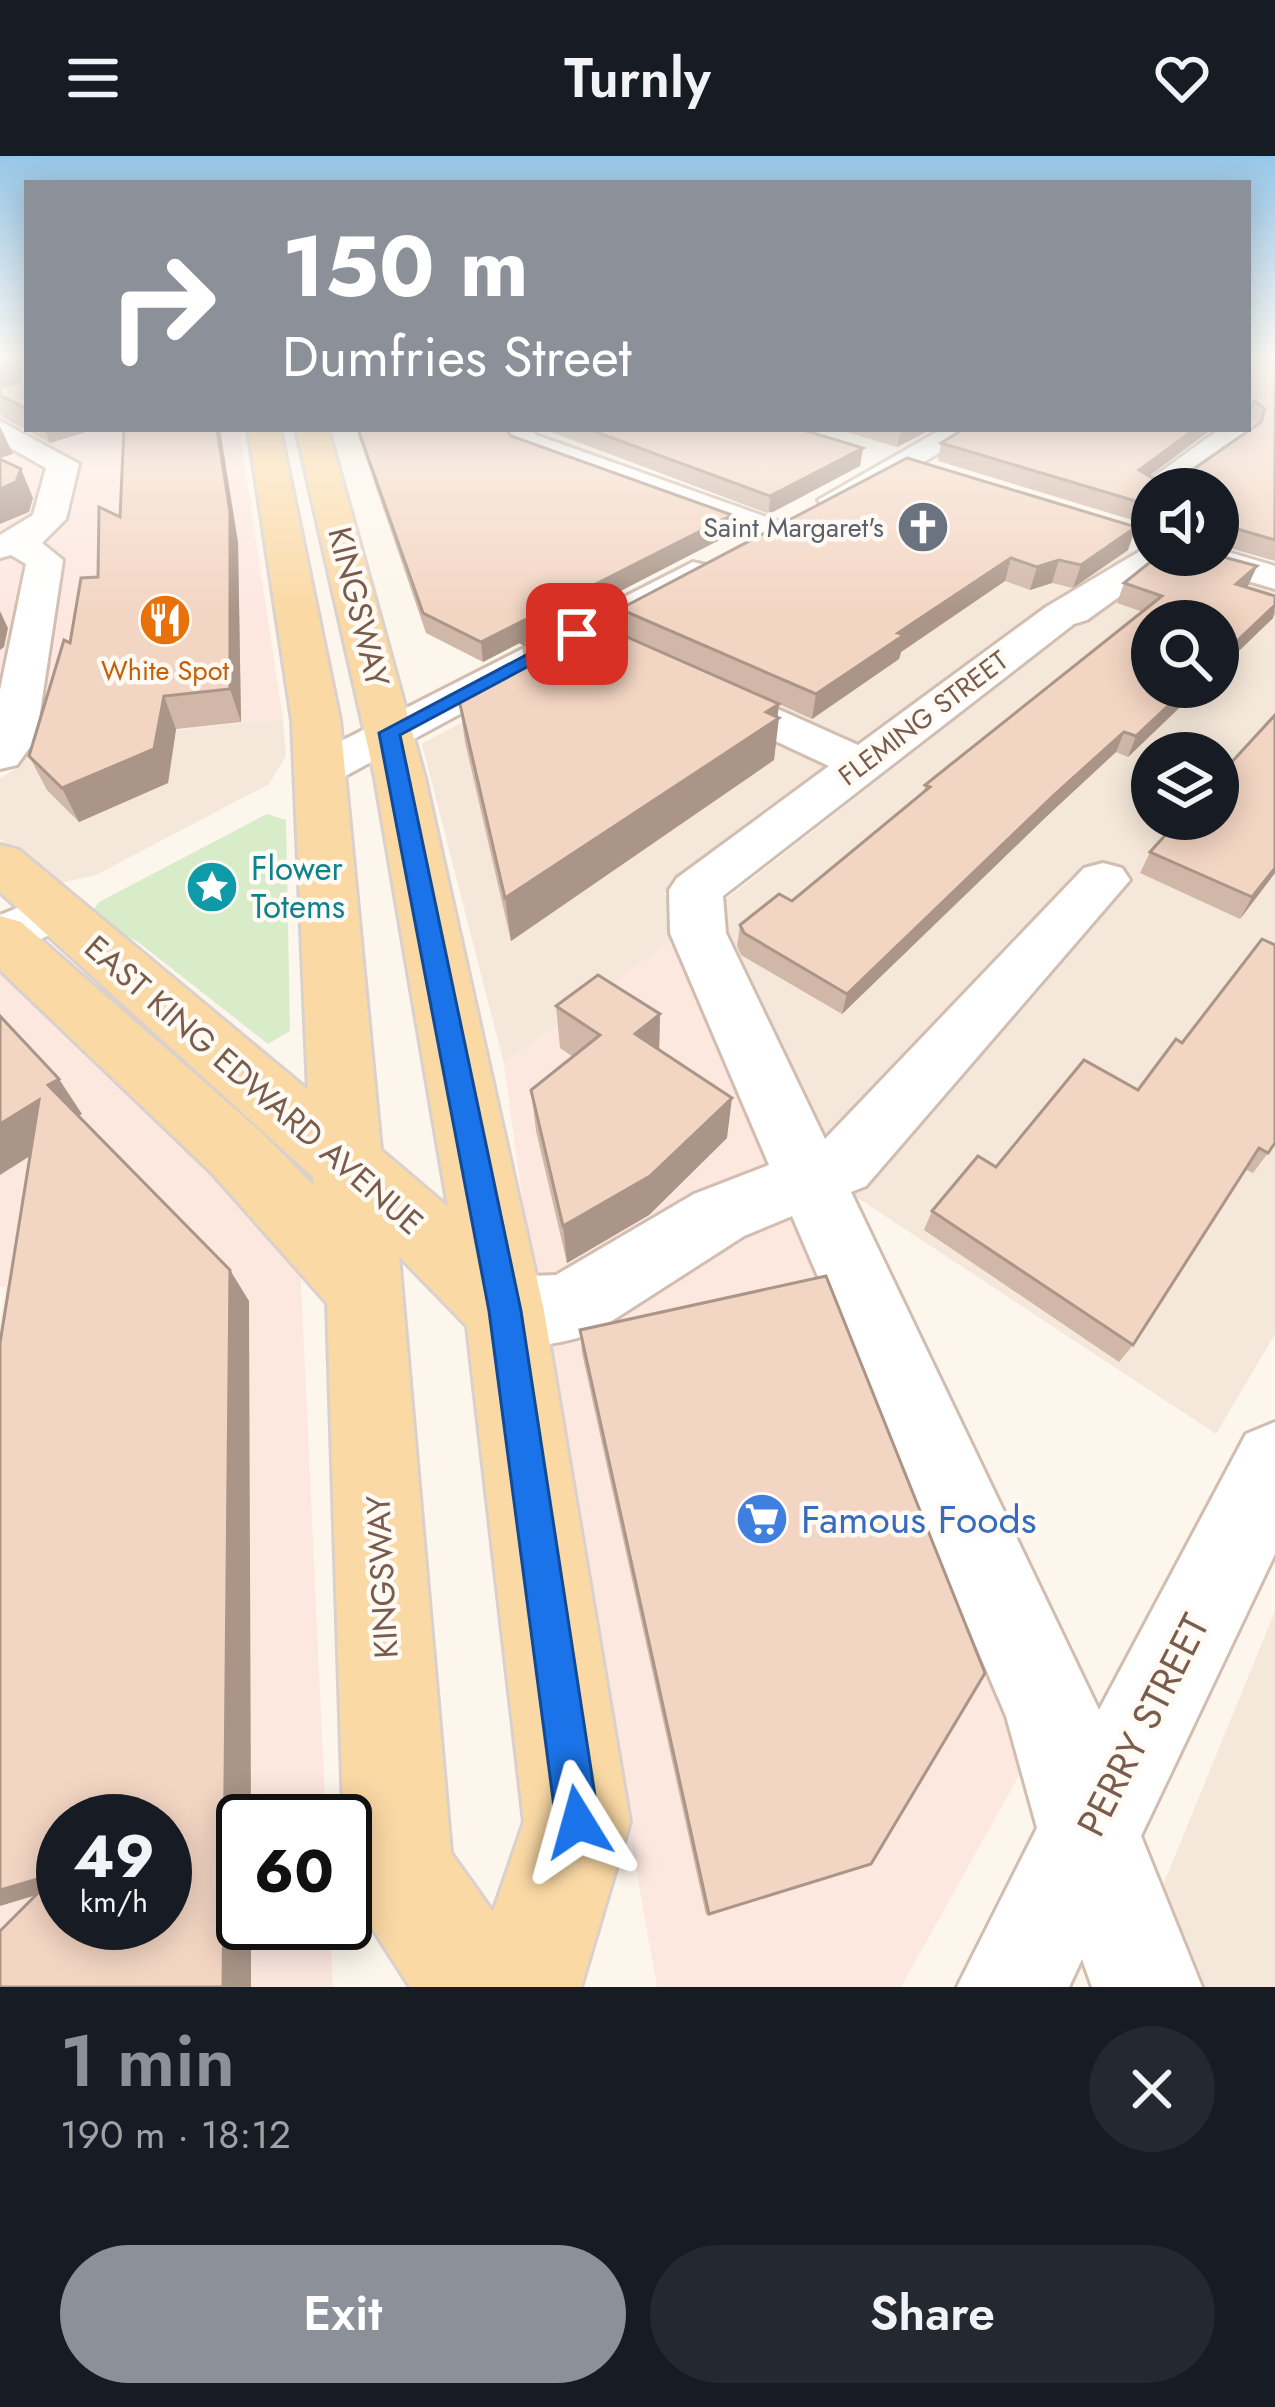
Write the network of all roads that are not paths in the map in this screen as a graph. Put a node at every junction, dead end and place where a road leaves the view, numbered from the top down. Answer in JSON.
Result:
{"nodes":[{"id":1,"x":38,"y":441,"type":"edge"},
{"id":2,"x":266,"y":441,"type":"edge"},
{"id":3,"x":315,"y":441,"type":"edge"},
{"id":4,"x":526,"y":441,"type":"edge"},
{"id":5,"x":943,"y":441,"type":"edge"},
{"id":6,"x":1222,"y":441,"type":"edge"},
{"id":7,"x":863,"y":452,"type":"edge"},
{"id":8,"x":902,"y":464,"type":"junction"},
{"id":9,"x":1184,"y":468,"type":"edge"},
{"id":10,"x":954,"y":480,"type":"edge"},
{"id":11,"x":1131,"y":511,"type":"edge"},
{"id":12,"x":1131,"y":529,"type":"edge"},
{"id":13,"x":772,"y":532,"type":"junction"},
{"id":14,"x":7,"y":544,"type":"edge"},
{"id":15,"x":1239,"y":567,"type":"edge"},
{"id":16,"x":1131,"y":571,"type":"edge"},
{"id":17,"x":1275,"y":578,"type":"edge"},
{"id":18,"x":577,"y":634,"type":"junction"},
{"id":19,"x":389,"y":733,"type":"junction"},
{"id":20,"x":0,"y":755,"type":"edge"},
{"id":21,"x":862,"y":764,"type":"junction"},
{"id":22,"x":319,"y":771,"type":"junction"},
{"id":23,"x":0,"y":862,"type":"edge"},
{"id":24,"x":1103,"y":880,"type":"dead end"},
{"id":25,"x":14,"y":931,"type":"edge"},
{"id":26,"x":347,"y":1165,"type":"junction"},
{"id":27,"x":809,"y":1179,"type":"junction"},
{"id":28,"x":366,"y":1291,"type":"junction"},
{"id":29,"x":505,"y":1311,"type":"junction"},
{"id":30,"x":1275,"y":1463,"type":"edge"},
{"id":31,"x":1089,"y":1833,"type":"junction"},
{"id":32,"x":478,"y":1987,"type":"edge"},
{"id":33,"x":524,"y":1987,"type":"edge"},
{"id":34,"x":1012,"y":1987,"type":"edge"},
{"id":35,"x":1147,"y":1987,"type":"edge"}],
"edges":[{"from":1,"to":14,"type":"street"},
{"from":2,"to":22,"type":"main road","name":"KINGSWAY"},
{"from":3,"to":19,"type":"main road","name":"KINGSWAY"},
{"from":4,"to":13,"type":"street"},
{"from":5,"to":8,"type":"street"},
{"from":6,"to":9,"type":"street"},
{"from":7,"to":8,"type":"street"},
{"from":8,"to":10,"type":"street"},
{"from":8,"to":13,"type":"street"},
{"from":11,"to":12,"type":"street"},
{"from":13,"to":18,"type":"street"},
{"from":14,"to":20,"type":"street"},
{"from":15,"to":17,"type":"street"},
{"from":16,"to":21,"type":"street","name":"FLEMING STREET"},
{"from":18,"to":19,"type":"street"},
{"from":18,"to":21,"type":"street"},
{"from":19,"to":22,"type":"street"},
{"from":19,"to":29,"type":"main road","name":"KINGSWAY"},
{"from":21,"to":27,"type":"street","name":"FLEMING STREET"},
{"from":22,"to":26,"type":"main road","name":"KINGSWAY"},
{"from":23,"to":25,"type":"main road","name":"EAST KING EDWARD AVENUE"},
{"from":24,"to":27,"type":"street"},
{"from":25,"to":26,"type":"main road","name":"EAST KING EDWARD AVENUE"},
{"from":25,"to":28,"type":"main road","name":"EAST KING EDWARD AVENUE"},
{"from":26,"to":28,"type":"main road","name":"KINGSWAY"},
{"from":26,"to":29,"type":"main road","name":"EAST KING EDWARD AVENUE"},
{"from":27,"to":29,"type":"street"},
{"from":27,"to":31,"type":"street"},
{"from":28,"to":32,"type":"main road","name":"KINGSWAY"},
{"from":29,"to":33,"type":"main road","name":"KINGSWAY"},
{"from":30,"to":31,"type":"street","name":"PERRY STREET"},
{"from":31,"to":34,"type":"street","name":"PERRY STREET"},
{"from":31,"to":35,"type":"street"}]}
